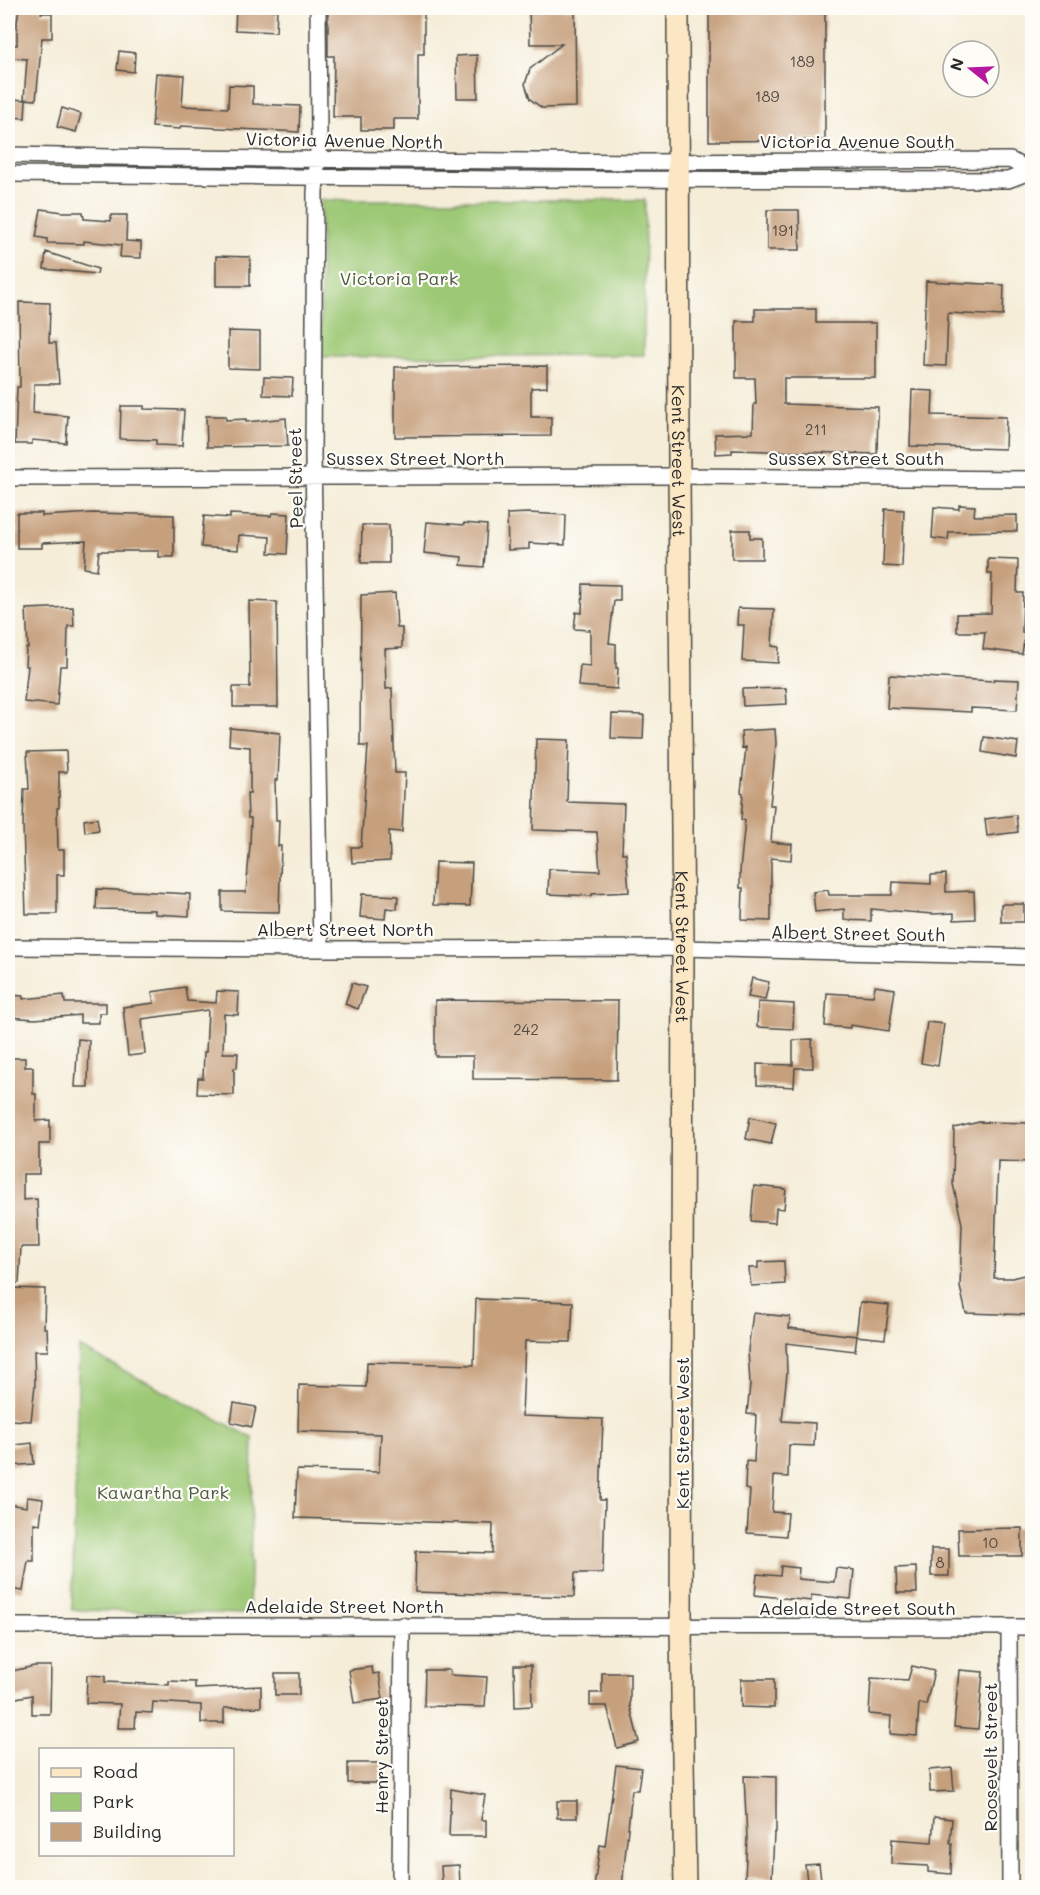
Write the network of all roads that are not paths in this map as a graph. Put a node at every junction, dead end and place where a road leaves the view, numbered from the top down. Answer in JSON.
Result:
{"nodes":[{"id":1,"x":318,"y":8,"type":"edge"},
{"id":2,"x":678,"y":8,"type":"edge"},
{"id":3,"x":8,"y":155,"type":"edge"},
{"id":4,"x":165,"y":158,"type":"junction"},
{"id":5,"x":317,"y":158,"type":"junction"},
{"id":6,"x":680,"y":170,"type":"junction"},
{"id":7,"x":1032,"y":171,"type":"edge"},
{"id":8,"x":8,"y":174,"type":"edge"},
{"id":9,"x":164,"y":175,"type":"junction"},
{"id":10,"x":316,"y":177,"type":"junction"},
{"id":11,"x":679,"y":476,"type":"junction"},
{"id":12,"x":8,"y":478,"type":"edge"},
{"id":13,"x":314,"y":478,"type":"junction"},
{"id":14,"x":1032,"y":479,"type":"edge"},
{"id":15,"x":8,"y":947,"type":"edge"},
{"id":16,"x":683,"y":948,"type":"junction"},
{"id":17,"x":321,"y":949,"type":"junction"},
{"id":18,"x":1032,"y":957,"type":"edge"},
{"id":19,"x":402,"y":1625,"type":"junction"},
{"id":20,"x":8,"y":1626,"type":"edge"},
{"id":21,"x":1009,"y":1627,"type":"junction"},
{"id":22,"x":1032,"y":1627,"type":"edge"},
{"id":23,"x":681,"y":1628,"type":"junction"},
{"id":24,"x":400,"y":1887,"type":"edge"},
{"id":25,"x":685,"y":1887,"type":"edge"},
{"id":26,"x":1010,"y":1887,"type":"edge"}],
"edges":[{"from":1,"to":5,"type":"street","name":"Peel Street"},
{"from":2,"to":6,"type":"main road","name":"Kent Street West"},
{"from":3,"to":4,"type":"street","name":"Victoria Avenue North"},
{"from":4,"to":5,"type":"street","name":"Victoria Avenue North"},
{"from":4,"to":9,"type":"street"},
{"from":5,"to":6,"type":"street","name":"Victoria Avenue North"},
{"from":5,"to":10,"type":"street","name":"Peel Street"},
{"from":6,"to":7,"type":"street"},
{"from":6,"to":10,"type":"street","name":"Victoria Avenue North"},
{"from":6,"to":11,"type":"main road","name":"Kent Street West"},
{"from":8,"to":9,"type":"street","name":"Victoria Avenue North"},
{"from":9,"to":10,"type":"street","name":"Victoria Avenue North"},
{"from":10,"to":13,"type":"street","name":"Peel Street"},
{"from":11,"to":13,"type":"street","name":"Sussex Street North"},
{"from":11,"to":14,"type":"street","name":"Sussex Street South"},
{"from":11,"to":16,"type":"main road","name":"Kent Street West"},
{"from":12,"to":13,"type":"street","name":"Sussex Street North"},
{"from":13,"to":17,"type":"street","name":"Peel Street"},
{"from":15,"to":17,"type":"street","name":"Albert Street North"},
{"from":16,"to":17,"type":"street","name":"Albert Street North"},
{"from":16,"to":18,"type":"street","name":"Albert Street South"},
{"from":16,"to":23,"type":"main road","name":"Kent Street West"},
{"from":19,"to":20,"type":"street","name":"Adelaide Street North"},
{"from":19,"to":23,"type":"street","name":"Adelaide Street North"},
{"from":19,"to":24,"type":"street","name":"Henry Street"},
{"from":21,"to":22,"type":"street","name":"Adelaide Street South"},
{"from":21,"to":23,"type":"street","name":"Adelaide Street South"},
{"from":21,"to":26,"type":"street","name":"Roosevelt Street"},
{"from":23,"to":25,"type":"main road","name":"Kent Street West"}]}
